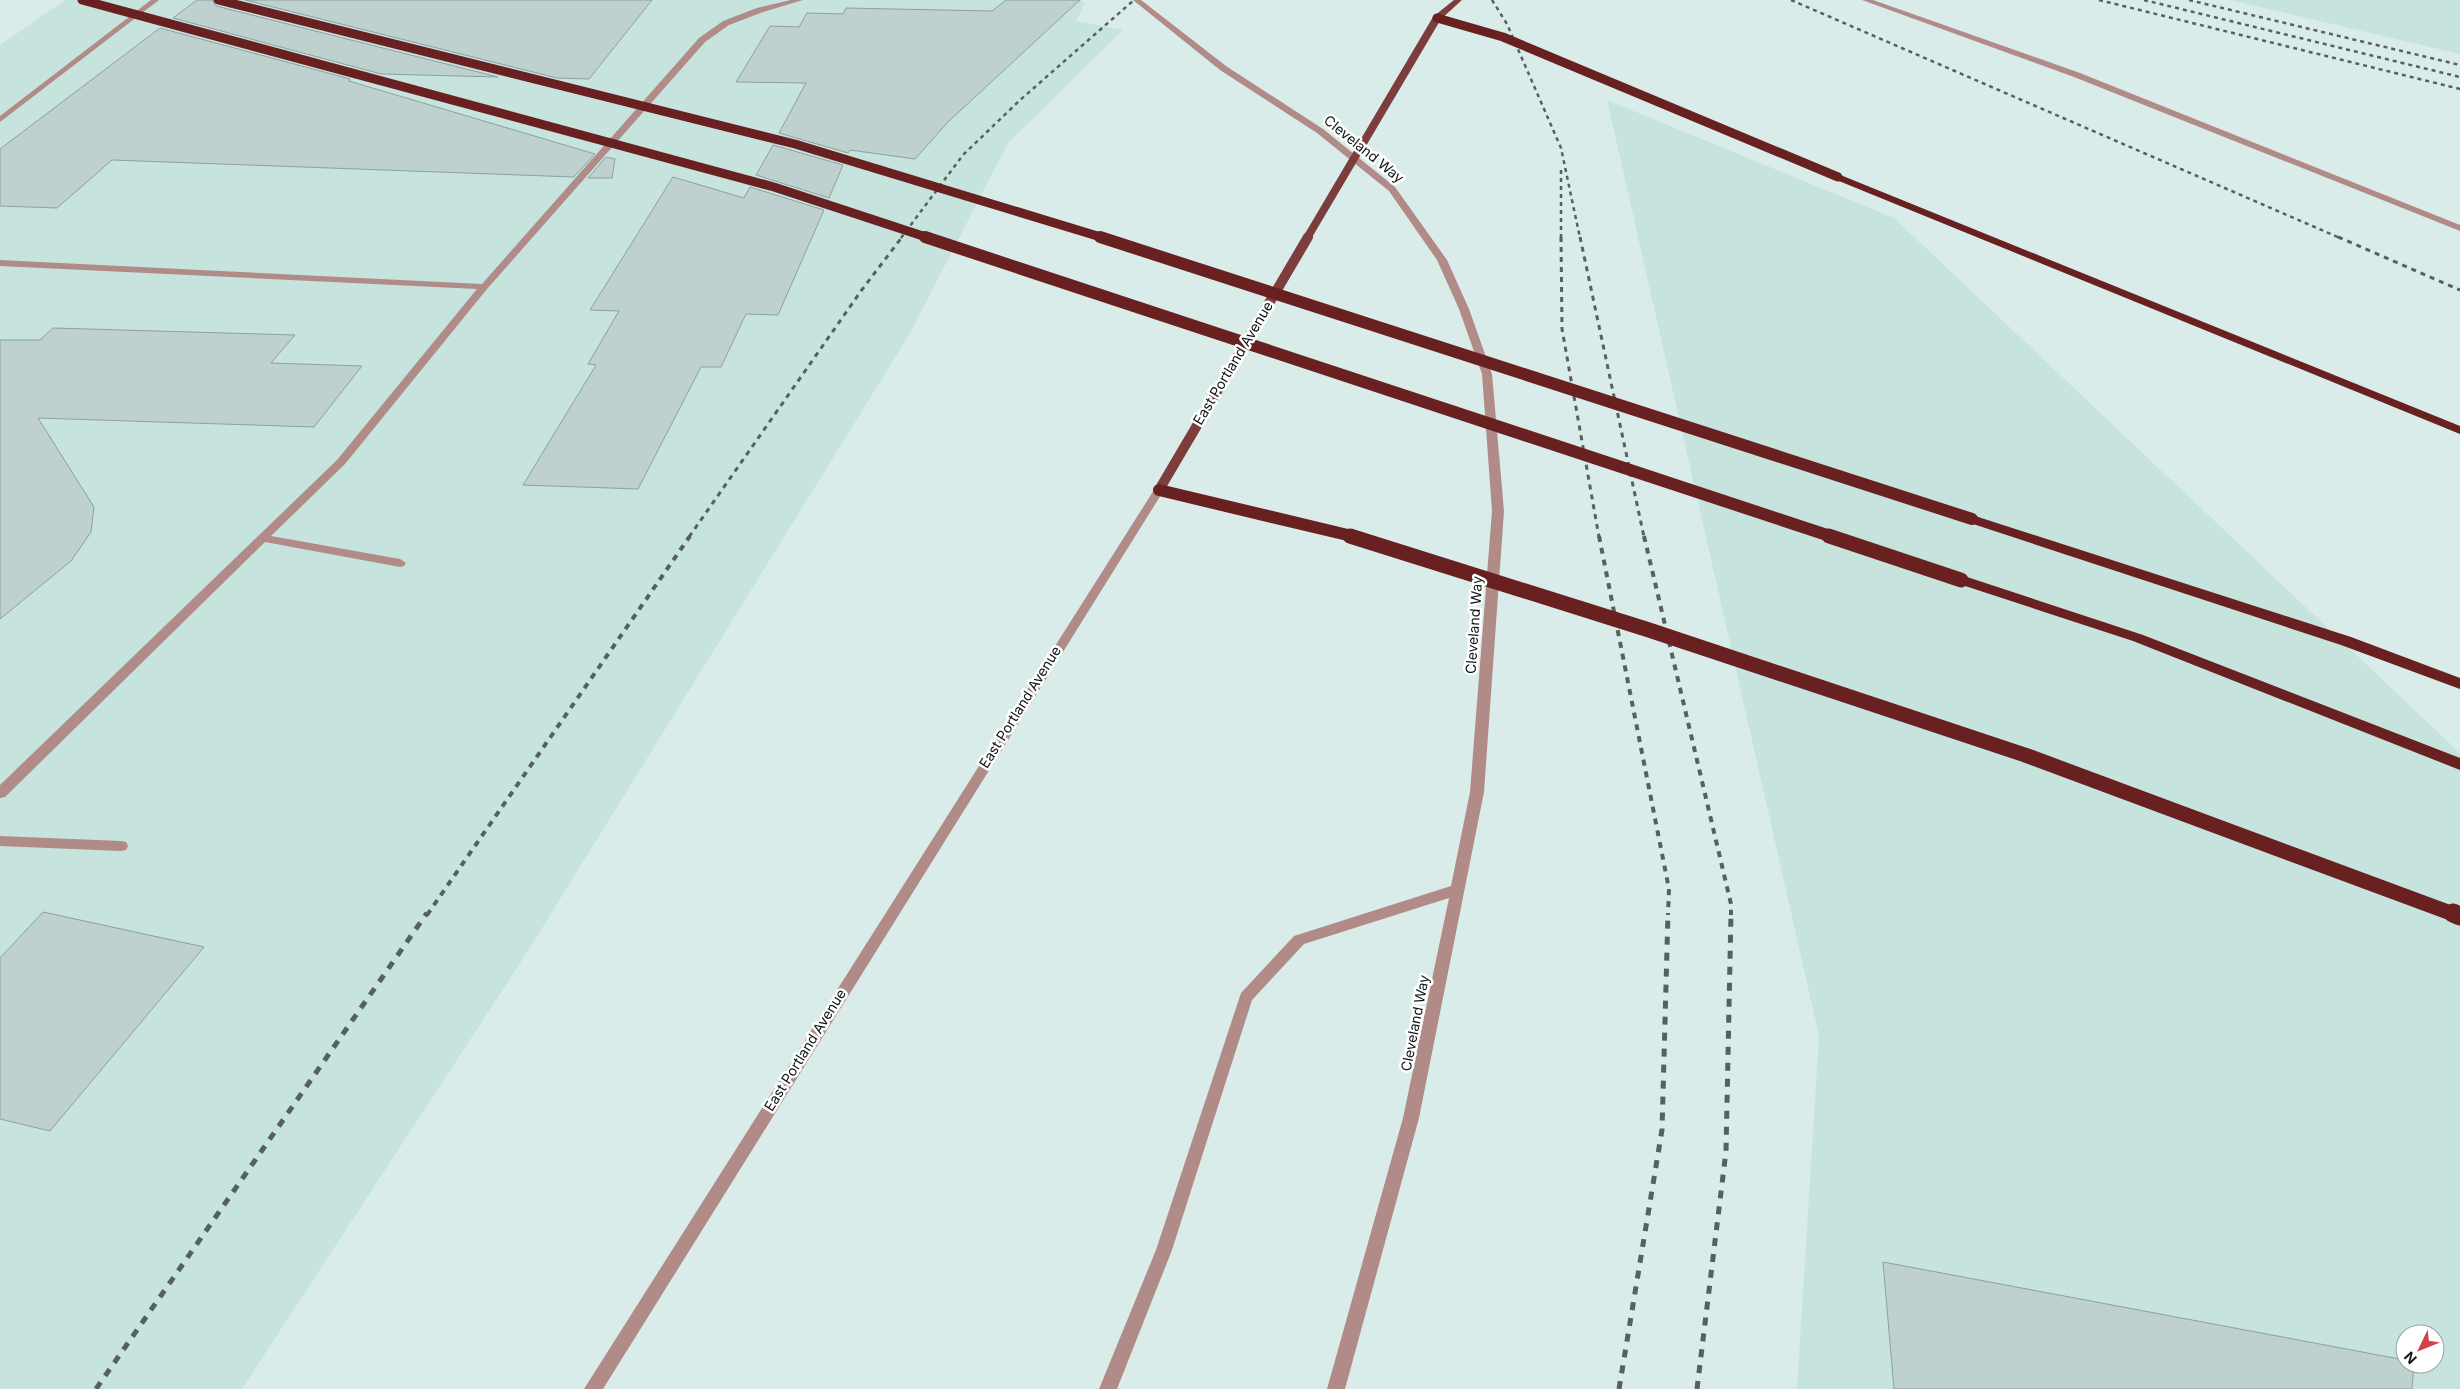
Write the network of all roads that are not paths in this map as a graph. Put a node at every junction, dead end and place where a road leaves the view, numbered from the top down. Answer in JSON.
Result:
{"nodes":[{"id":1,"x":82,"y":0,"type":"edge"},
{"id":2,"x":155,"y":0,"type":"edge"},
{"id":3,"x":218,"y":0,"type":"edge"},
{"id":4,"x":799,"y":0,"type":"edge"},
{"id":5,"x":1137,"y":0,"type":"edge"},
{"id":6,"x":1444,"y":0,"type":"edge"},
{"id":7,"x":1458,"y":0,"type":"edge"},
{"id":8,"x":1866,"y":0,"type":"edge"},
{"id":9,"x":1437,"y":18,"type":"junction"},
{"id":10,"x":0,"y":120,"type":"edge"},
{"id":11,"x":2460,"y":228,"type":"edge"},
{"id":12,"x":0,"y":263,"type":"edge"},
{"id":13,"x":484,"y":288,"type":"junction"},
{"id":14,"x":2460,"y":430,"type":"edge"},
{"id":15,"x":1158,"y":490,"type":"junction"},
{"id":16,"x":263,"y":538,"type":"junction"},
{"id":17,"x":400,"y":563,"type":"dead end"},
{"id":18,"x":2460,"y":684,"type":"edge"},
{"id":19,"x":2460,"y":764,"type":"edge"},
{"id":20,"x":0,"y":793,"type":"edge"},
{"id":21,"x":0,"y":841,"type":"edge"},
{"id":22,"x":121,"y":846,"type":"dead end"},
{"id":23,"x":1458,"y":888,"type":"junction"},
{"id":24,"x":2460,"y":916,"type":"edge"},
{"id":25,"x":593,"y":1389,"type":"edge"},
{"id":26,"x":1108,"y":1389,"type":"edge"},
{"id":27,"x":1336,"y":1389,"type":"edge"}],
"edges":[{"from":1,"to":19,"type":"highway","bridge":true},
{"from":2,"to":10,"type":"street"},
{"from":3,"to":18,"type":"highway","bridge":true},
{"from":4,"to":13,"type":"street"},
{"from":5,"to":23,"type":"street","name":"Cleveland Way"},
{"from":6,"to":9,"type":"main road","name":"East Portland Avenue"},
{"from":7,"to":9,"type":"main road","name":"East Portland Avenue"},
{"from":8,"to":11,"type":"street"},
{"from":9,"to":14,"type":"highway","bridge":true},
{"from":9,"to":15,"type":"main road","name":"East Portland Avenue","bridge":true},
{"from":12,"to":13,"type":"street"},
{"from":13,"to":16,"type":"street"},
{"from":15,"to":24,"type":"highway","bridge":true},
{"from":15,"to":25,"type":"street","name":"East Portland Avenue"},
{"from":16,"to":17,"type":"street"},
{"from":16,"to":20,"type":"street"},
{"from":21,"to":22,"type":"street"},
{"from":23,"to":26,"type":"street"},
{"from":23,"to":27,"type":"street","name":"Cleveland Way"}]}
